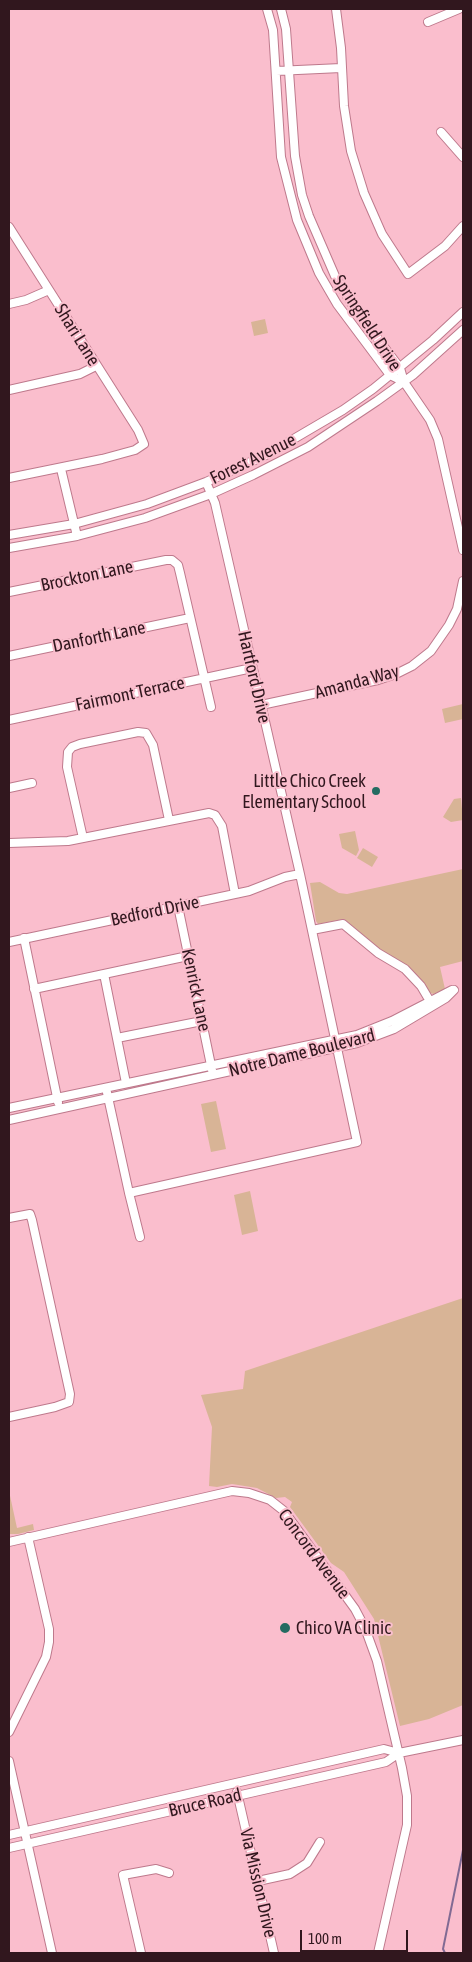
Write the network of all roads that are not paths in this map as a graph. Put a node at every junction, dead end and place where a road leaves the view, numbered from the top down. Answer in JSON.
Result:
{"nodes":[{"id":1,"x":267,"y":9,"type":"edge"},
{"id":2,"x":281,"y":9,"type":"edge"},
{"id":3,"x":336,"y":9,"type":"edge"},
{"id":4,"x":459,"y":9,"type":"edge"},
{"id":5,"x":428,"y":22,"type":"dead end"},
{"id":6,"x":341,"y":68,"type":"junction"},
{"id":7,"x":289,"y":70,"type":"junction"},
{"id":8,"x":276,"y":71,"type":"junction"},
{"id":9,"x":441,"y":132,"type":"dead end"},
{"id":10,"x":463,"y":157,"type":"edge"},
{"id":11,"x":463,"y":226,"type":"edge"},
{"id":12,"x":9,"y":227,"type":"edge"},
{"id":13,"x":49,"y":290,"type":"junction"},
{"id":14,"x":9,"y":304,"type":"edge"},
{"id":15,"x":463,"y":312,"type":"edge"},
{"id":16,"x":463,"y":330,"type":"edge"},
{"id":17,"x":96,"y":366,"type":"junction"},
{"id":18,"x":400,"y":368,"type":"junction"},
{"id":19,"x":390,"y":375,"type":"junction"},
{"id":20,"x":404,"y":382,"type":"junction"},
{"id":21,"x":9,"y":390,"type":"edge"},
{"id":22,"x":61,"y":469,"type":"junction"},
{"id":23,"x":9,"y":478,"type":"edge"},
{"id":24,"x":206,"y":482,"type":"junction"},
{"id":25,"x":211,"y":494,"type":"junction"},
{"id":26,"x":74,"y":524,"type":"junction"},
{"id":27,"x":9,"y":535,"type":"edge"},
{"id":28,"x":77,"y":536,"type":"junction"},
{"id":29,"x":9,"y":548,"type":"edge"},
{"id":30,"x":463,"y":550,"type":"edge"},
{"id":31,"x":463,"y":581,"type":"edge"},
{"id":32,"x":9,"y":592,"type":"edge"},
{"id":33,"x":190,"y":618,"type":"junction"},
{"id":34,"x":9,"y":656,"type":"edge"},
{"id":35,"x":252,"y":668,"type":"junction"},
{"id":36,"x":204,"y":678,"type":"junction"},
{"id":37,"x":261,"y":705,"type":"junction"},
{"id":38,"x":211,"y":707,"type":"dead end"},
{"id":39,"x":9,"y":720,"type":"edge"},
{"id":40,"x":32,"y":783,"type":"dead end"},
{"id":41,"x":9,"y":788,"type":"edge"},
{"id":42,"x":169,"y":820,"type":"junction"},
{"id":43,"x":83,"y":838,"type":"junction"},
{"id":44,"x":9,"y":843,"type":"edge"},
{"id":45,"x":300,"y":874,"type":"junction"},
{"id":46,"x":235,"y":894,"type":"junction"},
{"id":47,"x":178,"y":906,"type":"junction"},
{"id":48,"x":312,"y":930,"type":"junction"},
{"id":49,"x":24,"y":938,"type":"junction"},
{"id":50,"x":9,"y":942,"type":"edge"},
{"id":51,"x":188,"y":956,"type":"junction"},
{"id":52,"x":104,"y":974,"type":"junction"},
{"id":53,"x":34,"y":989,"type":"junction"},
{"id":54,"x":202,"y":1021,"type":"junction"},
{"id":55,"x":117,"y":1038,"type":"junction"},
{"id":56,"x":336,"y":1044,"type":"junction"},
{"id":57,"x":211,"y":1066,"type":"junction"},
{"id":58,"x":213,"y":1074,"type":"junction"},
{"id":59,"x":126,"y":1083,"type":"junction"},
{"id":60,"x":106,"y":1088,"type":"junction"},
{"id":61,"x":57,"y":1098,"type":"junction"},
{"id":62,"x":108,"y":1098,"type":"junction"},
{"id":63,"x":9,"y":1108,"type":"edge"},
{"id":64,"x":60,"y":1109,"type":"junction"},
{"id":65,"x":9,"y":1120,"type":"edge"},
{"id":66,"x":129,"y":1193,"type":"junction"},
{"id":67,"x":9,"y":1218,"type":"edge"},
{"id":68,"x":140,"y":1237,"type":"dead end"},
{"id":69,"x":9,"y":1417,"type":"edge"},
{"id":70,"x":28,"y":1537,"type":"junction"},
{"id":71,"x":9,"y":1542,"type":"edge"},
{"id":72,"x":9,"y":1732,"type":"edge"},
{"id":73,"x":463,"y":1740,"type":"edge"},
{"id":74,"x":398,"y":1753,"type":"junction"},
{"id":75,"x":9,"y":1761,"type":"edge"},
{"id":76,"x":235,"y":1783,"type":"junction"},
{"id":77,"x":238,"y":1795,"type":"junction"},
{"id":78,"x":24,"y":1832,"type":"junction"},
{"id":79,"x":9,"y":1835,"type":"edge"},
{"id":80,"x":320,"y":1842,"type":"dead end"},
{"id":81,"x":27,"y":1843,"type":"junction"},
{"id":82,"x":9,"y":1848,"type":"edge"},
{"id":83,"x":169,"y":1873,"type":"dead end"},
{"id":84,"x":258,"y":1881,"type":"junction"},
{"id":85,"x":52,"y":1953,"type":"edge"},
{"id":86,"x":141,"y":1953,"type":"edge"},
{"id":87,"x":274,"y":1953,"type":"edge"},
{"id":88,"x":378,"y":1953,"type":"edge"}],
"edges":[{"from":1,"to":8,"type":"street","name":"Springfield Drive"},
{"from":2,"to":7,"type":"street","name":"Springfield Drive"},
{"from":3,"to":6,"type":"street"},
{"from":4,"to":5,"type":"street"},
{"from":6,"to":7,"type":"street"},
{"from":6,"to":11,"type":"street"},
{"from":7,"to":8,"type":"street"},
{"from":7,"to":18,"type":"street","name":"Springfield Drive"},
{"from":8,"to":19,"type":"street","name":"Springfield Drive"},
{"from":9,"to":10,"type":"street"},
{"from":12,"to":13,"type":"street","name":"Shari Lane"},
{"from":13,"to":14,"type":"street"},
{"from":13,"to":17,"type":"street","name":"Shari Lane"},
{"from":15,"to":18,"type":"street","name":"Forest Avenue"},
{"from":16,"to":20,"type":"street","name":"Forest Avenue"},
{"from":17,"to":21,"type":"street"},
{"from":17,"to":22,"type":"street","name":"Shari Lane"},
{"from":18,"to":19,"type":"street","name":"Forest Avenue"},
{"from":18,"to":20,"type":"street","name":"Springfield Drive"},
{"from":19,"to":20,"type":"street","name":"Springfield Drive"},
{"from":19,"to":24,"type":"street","name":"Forest Avenue"},
{"from":20,"to":25,"type":"street","name":"Forest Avenue"},
{"from":20,"to":30,"type":"street"},
{"from":22,"to":23,"type":"street"},
{"from":22,"to":26,"type":"street"},
{"from":24,"to":25,"type":"street","name":"Hartford Drive"},
{"from":24,"to":26,"type":"street","name":"Forest Avenue"},
{"from":25,"to":28,"type":"street","name":"Forest Avenue"},
{"from":25,"to":35,"type":"street","name":"Hartford Drive"},
{"from":26,"to":27,"type":"street","name":"Forest Avenue"},
{"from":26,"to":28,"type":"street"},
{"from":28,"to":29,"type":"street","name":"Forest Avenue"},
{"from":31,"to":37,"type":"street","name":"Amanda Way"},
{"from":32,"to":33,"type":"street","name":"Brockton Lane"},
{"from":33,"to":34,"type":"street","name":"Danforth Lane"},
{"from":33,"to":36,"type":"street"},
{"from":35,"to":36,"type":"street","name":"Fairmont Terrace"},
{"from":35,"to":37,"type":"street","name":"Hartford Drive"},
{"from":36,"to":38,"type":"street"},
{"from":36,"to":39,"type":"street","name":"Fairmont Terrace"},
{"from":37,"to":45,"type":"street","name":"Hartford Drive"},
{"from":40,"to":41,"type":"street"},
{"from":42,"to":43,"type":"street"},
{"from":42,"to":43,"type":"street"},
{"from":42,"to":46,"type":"street"},
{"from":43,"to":44,"type":"street"},
{"from":45,"to":46,"type":"street","name":"Bedford Drive"},
{"from":45,"to":48,"type":"street","name":"Hartford Drive"},
{"from":46,"to":47,"type":"street","name":"Bedford Drive"},
{"from":47,"to":49,"type":"street","name":"Bedford Drive"},
{"from":47,"to":51,"type":"street","name":"Kenrick Lane"},
{"from":48,"to":56,"type":"street","name":"Hartford Drive"},
{"from":48,"to":56,"type":"street","name":"Notre Dame Boulevard"},
{"from":49,"to":50,"type":"street","name":"Bedford Drive"},
{"from":49,"to":53,"type":"street"},
{"from":51,"to":52,"type":"street"},
{"from":51,"to":54,"type":"street","name":"Kenrick Lane"},
{"from":52,"to":53,"type":"street"},
{"from":52,"to":55,"type":"street"},
{"from":53,"to":61,"type":"street"},
{"from":54,"to":55,"type":"street"},
{"from":54,"to":57,"type":"street","name":"Kenrick Lane"},
{"from":55,"to":59,"type":"street"},
{"from":56,"to":57,"type":"street","name":"Notre Dame Boulevard"},
{"from":56,"to":58,"type":"street","name":"Notre Dame Boulevard"},
{"from":56,"to":66,"type":"street","name":"Hartford Drive"},
{"from":57,"to":58,"type":"street","name":"Kenrick Lane"},
{"from":57,"to":59,"type":"street","name":"Notre Dame Boulevard"},
{"from":58,"to":62,"type":"street","name":"Notre Dame Boulevard"},
{"from":59,"to":60,"type":"street","name":"Notre Dame Boulevard"},
{"from":60,"to":61,"type":"street","name":"Notre Dame Boulevard"},
{"from":60,"to":62,"type":"street"},
{"from":61,"to":63,"type":"street","name":"Notre Dame Boulevard"},
{"from":61,"to":64,"type":"street"},
{"from":62,"to":64,"type":"street","name":"Notre Dame Boulevard"},
{"from":62,"to":66,"type":"street"},
{"from":64,"to":65,"type":"street","name":"Notre Dame Boulevard"},
{"from":66,"to":68,"type":"street"},
{"from":67,"to":69,"type":"street"},
{"from":70,"to":71,"type":"street","name":"Concord Avenue"},
{"from":70,"to":72,"type":"street"},
{"from":70,"to":74,"type":"street","name":"Concord Avenue"},
{"from":73,"to":74,"type":"street","name":"Bruce Road"},
{"from":74,"to":76,"type":"street","name":"Bruce Road"},
{"from":74,"to":77,"type":"street","name":"Bruce Road"},
{"from":74,"to":88,"type":"street","name":"Concord Avenue"},
{"from":75,"to":78,"type":"street"},
{"from":76,"to":77,"type":"street","name":"Via Mission Drive"},
{"from":76,"to":78,"type":"street","name":"Bruce Road"},
{"from":77,"to":81,"type":"street","name":"Bruce Road"},
{"from":77,"to":84,"type":"street","name":"Via Mission Drive"},
{"from":78,"to":79,"type":"street","name":"Bruce Road"},
{"from":78,"to":81,"type":"street"},
{"from":80,"to":84,"type":"street"},
{"from":81,"to":82,"type":"street","name":"Bruce Road"},
{"from":81,"to":85,"type":"street"},
{"from":83,"to":86,"type":"street"},
{"from":84,"to":87,"type":"street","name":"Via Mission Drive"}]}
